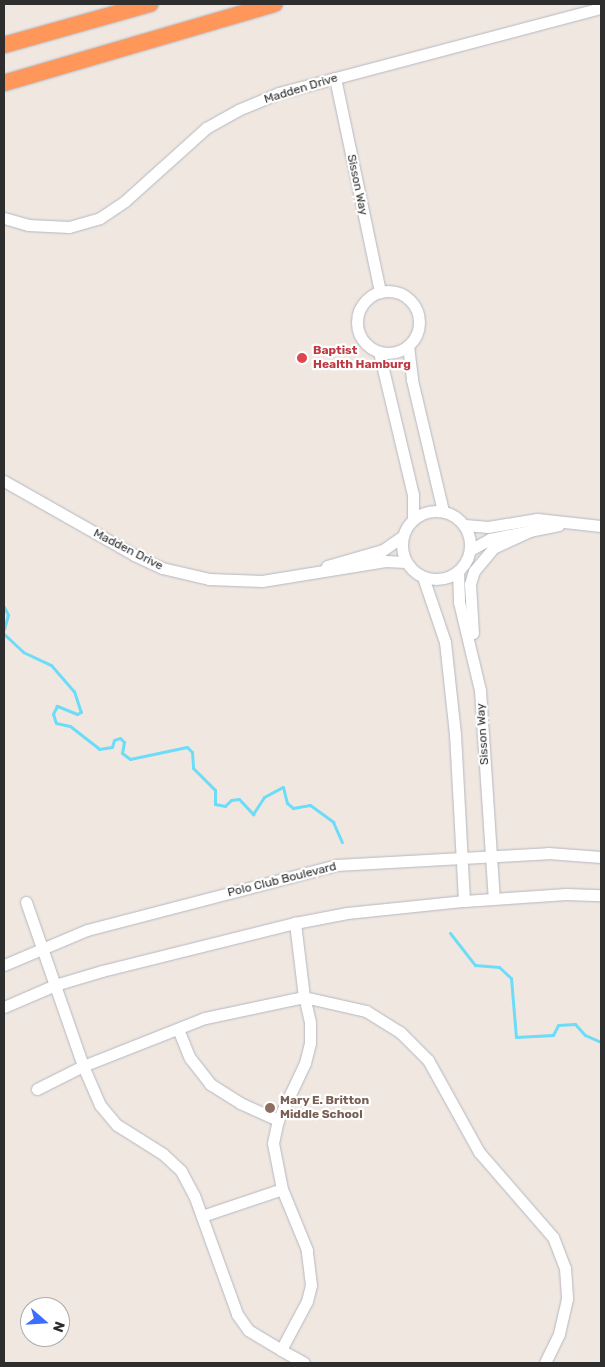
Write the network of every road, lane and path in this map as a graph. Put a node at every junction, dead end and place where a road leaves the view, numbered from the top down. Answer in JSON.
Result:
{"nodes":[{"id":1,"x":150,"y":4,"type":"edge"},
{"id":2,"x":275,"y":4,"type":"edge"},
{"id":3,"x":601,"y":8,"type":"edge"},
{"id":4,"x":4,"y":45,"type":"edge"},
{"id":5,"x":335,"y":78,"type":"junction"},
{"id":6,"x":4,"y":83,"type":"edge"},
{"id":7,"x":4,"y":218,"type":"edge"},
{"id":8,"x":380,"y":292,"type":"junction"},
{"id":9,"x":408,"y":346,"type":"junction"},
{"id":10,"x":379,"y":352,"type":"junction"},
{"id":11,"x":4,"y":481,"type":"edge"},
{"id":12,"x":443,"y":511,"type":"junction"},
{"id":13,"x":413,"y":519,"type":"junction"},
{"id":14,"x":568,"y":523,"type":"junction"},
{"id":15,"x":465,"y":525,"type":"junction"},
{"id":16,"x":601,"y":526,"type":"edge"},
{"id":17,"x":530,"y":531,"type":"junction"},
{"id":18,"x":403,"y":536,"type":"junction"},
{"id":19,"x":470,"y":550,"type":"junction"},
{"id":20,"x":406,"y":562,"type":"junction"},
{"id":21,"x":458,"y":571,"type":"junction"},
{"id":22,"x":294,"y":576,"type":"junction"},
{"id":23,"x":423,"y":576,"type":"junction"},
{"id":24,"x":480,"y":690,"type":"junction"},
{"id":25,"x":492,"y":856,"type":"junction"},
{"id":26,"x":601,"y":857,"type":"edge"},
{"id":27,"x":461,"y":858,"type":"junction"},
{"id":28,"x":601,"y":896,"type":"edge"},
{"id":29,"x":494,"y":899,"type":"junction"},
{"id":30,"x":464,"y":901,"type":"junction"},
{"id":31,"x":26,"y":902,"type":"dead end"},
{"id":32,"x":295,"y":923,"type":"junction"},
{"id":33,"x":42,"y":949,"type":"junction"},
{"id":34,"x":4,"y":965,"type":"edge"},
{"id":35,"x":56,"y":985,"type":"junction"},
{"id":36,"x":304,"y":997,"type":"junction"},
{"id":37,"x":4,"y":1007,"type":"edge"},
{"id":38,"x":178,"y":1029,"type":"junction"},
{"id":39,"x":83,"y":1066,"type":"junction"},
{"id":40,"x":36,"y":1089,"type":"dead end"},
{"id":41,"x":278,"y":1120,"type":"junction"},
{"id":42,"x":282,"y":1189,"type":"junction"},
{"id":43,"x":202,"y":1216,"type":"junction"},
{"id":44,"x":281,"y":1350,"type":"junction"},
{"id":45,"x":304,"y":1363,"type":"edge"},
{"id":46,"x":545,"y":1363,"type":"edge"}],
"edges":[{"from":1,"to":4,"type":"highway"},
{"from":2,"to":6,"type":"highway"},
{"from":3,"to":5,"type":"street","name":"Madden Drive"},
{"from":5,"to":7,"type":"street","name":"Madden Drive"},
{"from":5,"to":8,"type":"street","name":"Sisson Way"},
{"from":8,"to":9,"type":"street"},
{"from":8,"to":10,"type":"street"},
{"from":9,"to":10,"type":"street"},
{"from":9,"to":12,"type":"street"},
{"from":10,"to":13,"type":"street"},
{"from":11,"to":22,"type":"street","name":"Madden Drive"},
{"from":12,"to":13,"type":"street"},
{"from":12,"to":15,"type":"street"},
{"from":13,"to":18,"type":"street"},
{"from":14,"to":15,"type":"street"},
{"from":14,"to":16,"type":"street"},
{"from":14,"to":17,"type":"street"},
{"from":15,"to":19,"type":"street"},
{"from":17,"to":19,"type":"street"},
{"from":17,"to":24,"type":"street"},
{"from":18,"to":20,"type":"street"},
{"from":18,"to":22,"type":"street","name":"Madden Drive"},
{"from":19,"to":21,"type":"street"},
{"from":20,"to":22,"type":"street","name":"Madden Drive"},
{"from":20,"to":23,"type":"street"},
{"from":21,"to":23,"type":"street"},
{"from":21,"to":24,"type":"street","name":"Sisson Way"},
{"from":23,"to":27,"type":"street"},
{"from":24,"to":25,"type":"street","name":"Sisson Way"},
{"from":25,"to":26,"type":"street","name":"Polo Club Boulevard"},
{"from":25,"to":27,"type":"street","name":"Polo Club Boulevard"},
{"from":25,"to":29,"type":"street","name":"Sisson Way"},
{"from":27,"to":30,"type":"street"},
{"from":27,"to":33,"type":"street","name":"Polo Club Boulevard"},
{"from":28,"to":29,"type":"street"},
{"from":29,"to":30,"type":"street"},
{"from":30,"to":32,"type":"street"},
{"from":31,"to":33,"type":"street"},
{"from":32,"to":35,"type":"street"},
{"from":32,"to":36,"type":"street"},
{"from":33,"to":34,"type":"street","name":"Polo Club Boulevard"},
{"from":33,"to":35,"type":"street"},
{"from":35,"to":37,"type":"street"},
{"from":35,"to":39,"type":"street"},
{"from":36,"to":38,"type":"street"},
{"from":36,"to":41,"type":"street"},
{"from":36,"to":46,"type":"street"},
{"from":38,"to":39,"type":"street"},
{"from":38,"to":41,"type":"street"},
{"from":39,"to":40,"type":"street"},
{"from":39,"to":43,"type":"street"},
{"from":41,"to":42,"type":"street"},
{"from":42,"to":43,"type":"street"},
{"from":42,"to":44,"type":"street"},
{"from":43,"to":44,"type":"street"},
{"from":44,"to":45,"type":"street"}]}
